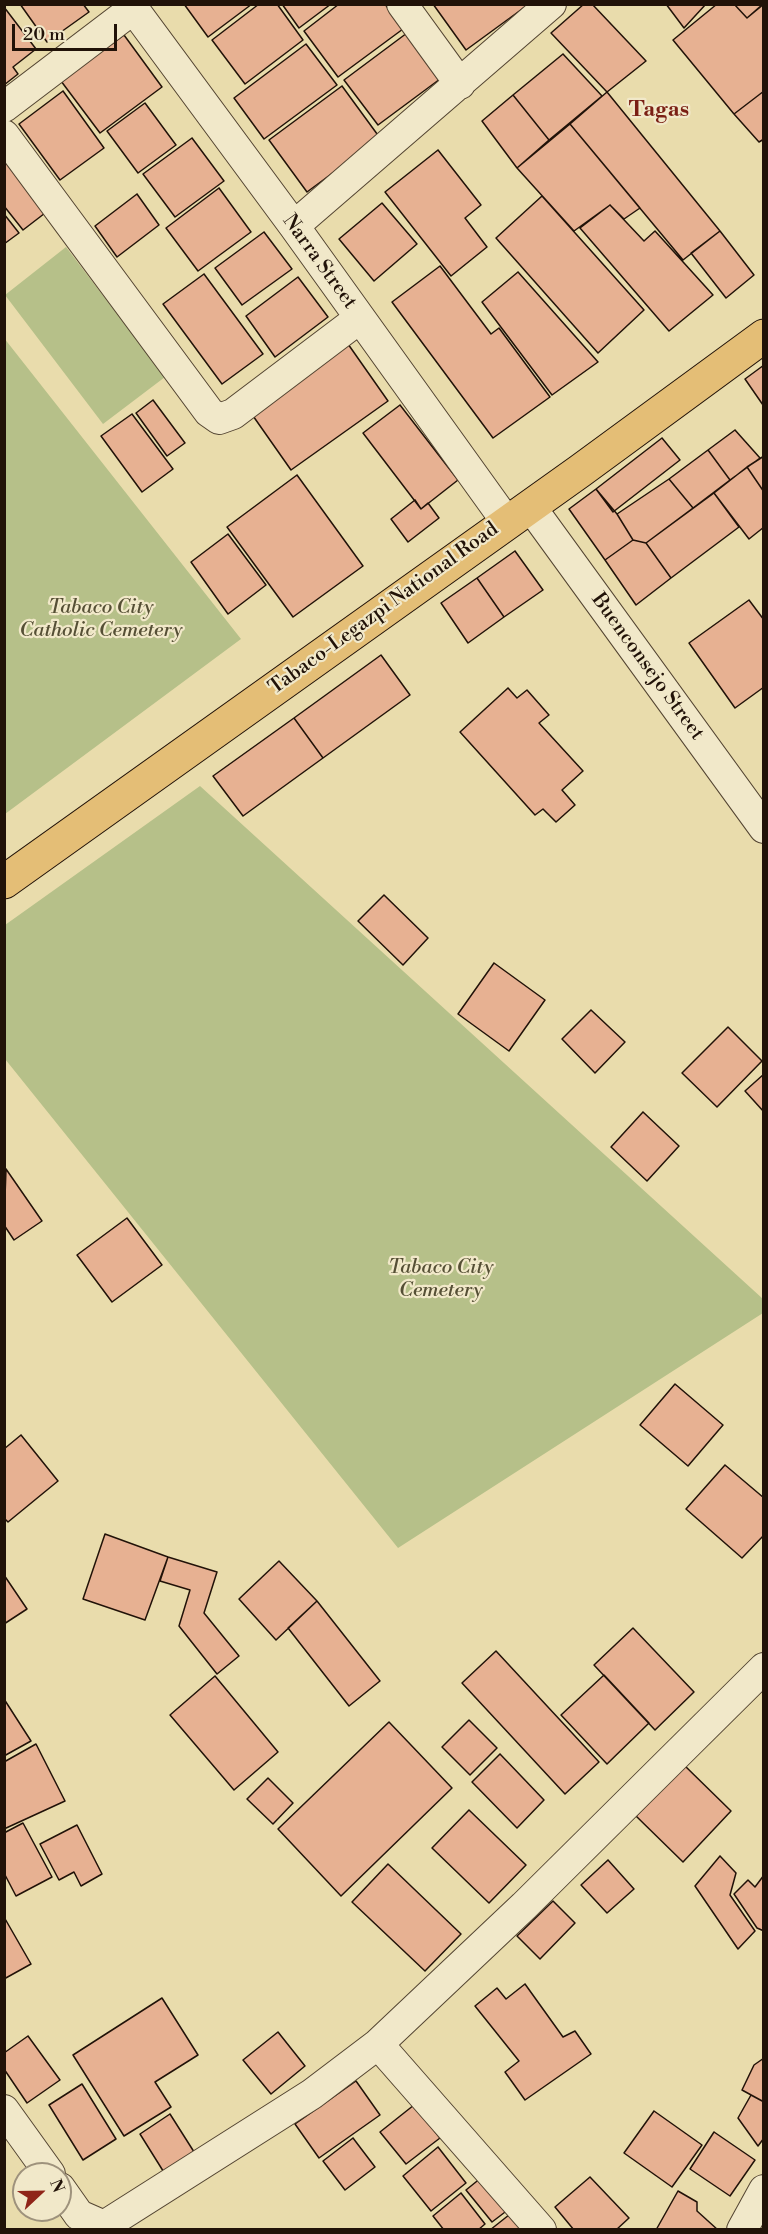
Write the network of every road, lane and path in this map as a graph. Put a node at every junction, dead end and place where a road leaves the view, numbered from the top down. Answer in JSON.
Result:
{"nodes":[{"id":1,"x":402,"y":4,"type":"edge"},
{"id":2,"x":551,"y":4,"type":"edge"},
{"id":3,"x":131,"y":7,"type":"edge"},
{"id":4,"x":460,"y":84,"type":"junction"},
{"id":5,"x":4,"y":107,"type":"edge"},
{"id":6,"x":4,"y":135,"type":"edge"},
{"id":7,"x":294,"y":226,"type":"junction"},
{"id":8,"x":360,"y":318,"type":"junction"},
{"id":9,"x":764,"y":336,"type":"edge"},
{"id":10,"x":518,"y":513,"type":"junction"},
{"id":11,"x":764,"y":828,"type":"edge"},
{"id":12,"x":4,"y":882,"type":"edge"},
{"id":13,"x":764,"y":1668,"type":"edge"},
{"id":14,"x":378,"y":2044,"type":"junction"},
{"id":15,"x":4,"y":2110,"type":"edge"},
{"id":16,"x":41,"y":2162,"type":"edge"},
{"id":17,"x":764,"y":2190,"type":"edge"},
{"id":18,"x":72,"y":2205,"type":"edge"},
{"id":19,"x":541,"y":2229,"type":"edge"},
{"id":20,"x":742,"y":2229,"type":"edge"}],
"edges":[{"from":1,"to":4,"type":"street"},
{"from":2,"to":4,"type":"street"},
{"from":3,"to":5,"type":"street"},
{"from":3,"to":7,"type":"street","name":"Narra Street"},
{"from":4,"to":7,"type":"street"},
{"from":6,"to":8,"type":"street"},
{"from":7,"to":8,"type":"street","name":"Narra Street"},
{"from":8,"to":10,"type":"street","name":"Narra Street"},
{"from":9,"to":10,"type":"main road","name":"Tabaco-Legazpi National Road"},
{"from":10,"to":11,"type":"street","name":"Buenconsejo Street"},
{"from":10,"to":12,"type":"main road","name":"Tabaco-Legazpi National Road"},
{"from":13,"to":14,"type":"street"},
{"from":14,"to":18,"type":"street"},
{"from":14,"to":19,"type":"street"},
{"from":15,"to":16,"type":"street"},
{"from":17,"to":20,"type":"street"}]}
